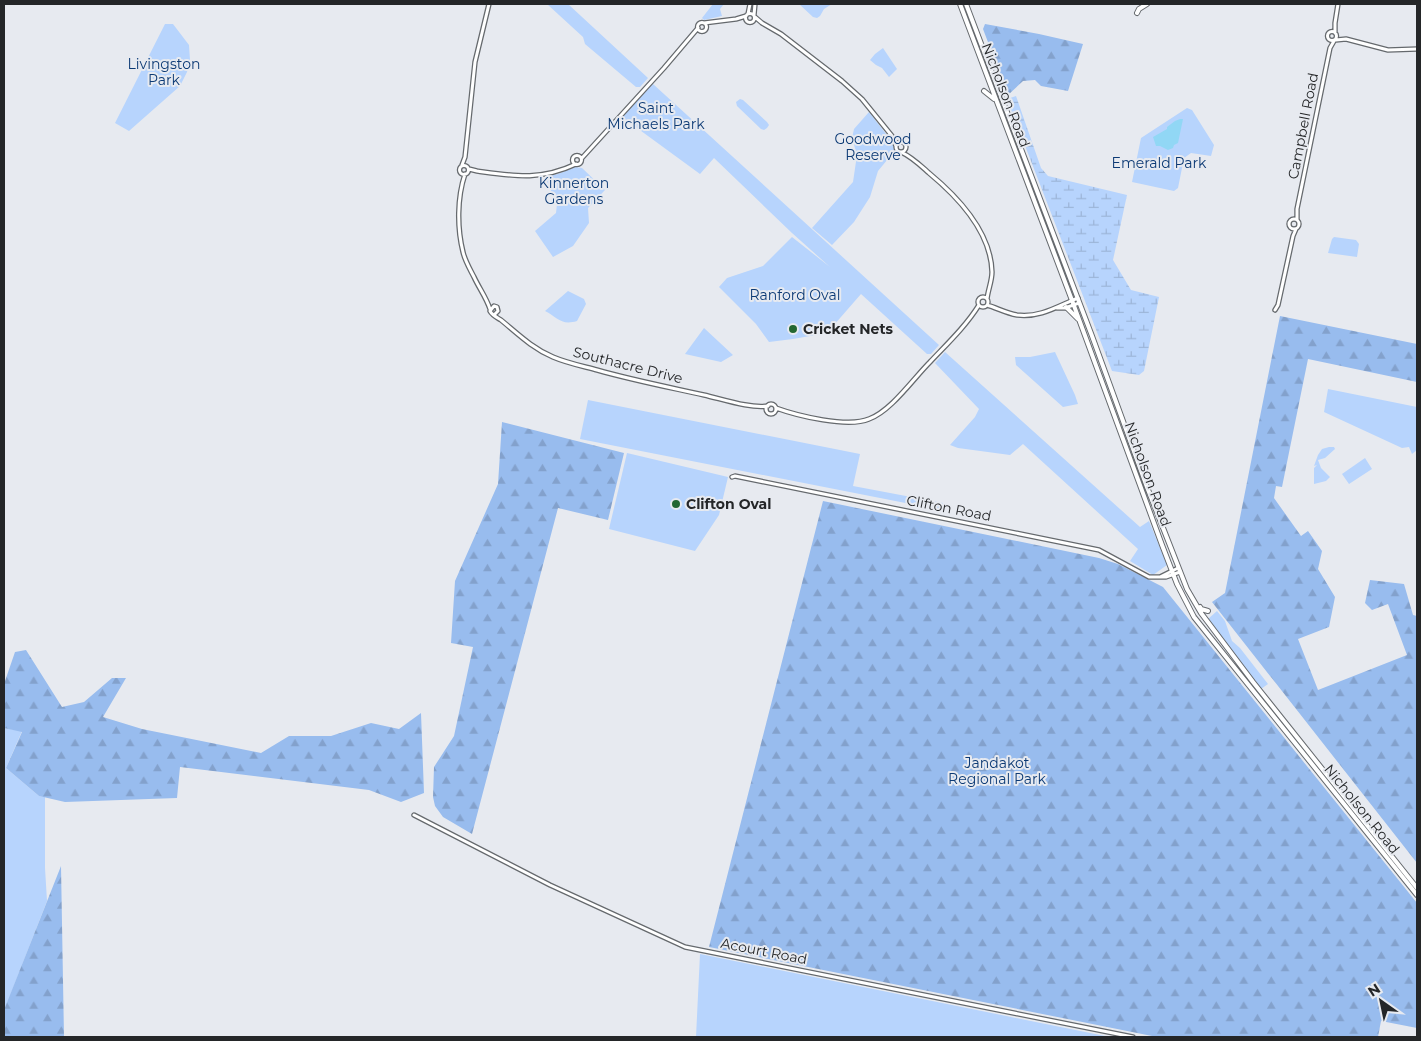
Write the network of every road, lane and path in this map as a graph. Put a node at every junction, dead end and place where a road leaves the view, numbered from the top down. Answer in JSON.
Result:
{"nodes":[{"id":1,"x":490,"y":4,"type":"edge"},
{"id":2,"x":750,"y":4,"type":"edge"},
{"id":3,"x":755,"y":4,"type":"edge"},
{"id":4,"x":959,"y":4,"type":"edge"},
{"id":5,"x":966,"y":4,"type":"edge"},
{"id":6,"x":1147,"y":4,"type":"edge"},
{"id":7,"x":1338,"y":4,"type":"edge"},
{"id":8,"x":1137,"y":13,"type":"dead end"},
{"id":9,"x":747,"y":15,"type":"junction"},
{"id":10,"x":754,"y":16,"type":"junction"},
{"id":11,"x":736,"y":20,"type":"junction"},
{"id":12,"x":747,"y":21,"type":"junction"},
{"id":13,"x":754,"y":21,"type":"junction"},
{"id":14,"x":704,"y":23,"type":"junction"},
{"id":15,"x":714,"y":23,"type":"junction"},
{"id":16,"x":762,"y":23,"type":"junction"},
{"id":17,"x":1335,"y":23,"type":"junction"},
{"id":18,"x":707,"y":27,"type":"junction"},
{"id":19,"x":699,"y":30,"type":"junction"},
{"id":20,"x":1330,"y":32,"type":"junction"},
{"id":21,"x":1336,"y":34,"type":"junction"},
{"id":22,"x":1329,"y":39,"type":"junction"},
{"id":23,"x":1335,"y":40,"type":"junction"},
{"id":24,"x":1346,"y":40,"type":"junction"},
{"id":25,"x":1330,"y":48,"type":"junction"},
{"id":26,"x":1417,"y":48,"type":"edge"},
{"id":27,"x":984,"y":91,"type":"dead end"},
{"id":28,"x":997,"y":102,"type":"junction"},
{"id":29,"x":892,"y":136,"type":"junction"},
{"id":30,"x":900,"y":142,"type":"junction"},
{"id":31,"x":896,"y":146,"type":"junction"},
{"id":32,"x":905,"y":149,"type":"junction"},
{"id":33,"x":901,"y":152,"type":"junction"},
{"id":34,"x":910,"y":156,"type":"junction"},
{"id":35,"x":581,"y":157,"type":"junction"},
{"id":36,"x":573,"y":160,"type":"junction"},
{"id":37,"x":576,"y":164,"type":"junction"},
{"id":38,"x":566,"y":168,"type":"junction"},
{"id":39,"x":465,"y":170,"type":"junction"},
{"id":40,"x":1298,"y":209,"type":"junction"},
{"id":41,"x":1292,"y":219,"type":"junction"},
{"id":42,"x":1297,"y":220,"type":"junction"},
{"id":43,"x":1291,"y":228,"type":"junction"},
{"id":44,"x":1296,"y":229,"type":"junction"},
{"id":45,"x":1293,"y":236,"type":"junction"},
{"id":46,"x":988,"y":289,"type":"junction"},
{"id":47,"x":982,"y":297,"type":"junction"},
{"id":48,"x":988,"y":300,"type":"junction"},
{"id":49,"x":1078,"y":300,"type":"junction"},
{"id":50,"x":1073,"y":303,"type":"junction"},
{"id":51,"x":983,"y":306,"type":"junction"},
{"id":52,"x":995,"y":307,"type":"junction"},
{"id":53,"x":492,"y":308,"type":"junction"},
{"id":54,"x":1057,"y":308,"type":"junction"},
{"id":55,"x":1066,"y":308,"type":"junction"},
{"id":56,"x":1275,"y":310,"type":"dead end"},
{"id":57,"x":498,"y":311,"type":"junction"},
{"id":58,"x":494,"y":315,"type":"junction"},
{"id":59,"x":502,"y":322,"type":"junction"},
{"id":60,"x":1080,"y":323,"type":"junction"},
{"id":61,"x":768,"y":406,"type":"junction"},
{"id":62,"x":759,"y":407,"type":"junction"},
{"id":63,"x":776,"y":410,"type":"junction"},
{"id":64,"x":767,"y":411,"type":"junction"},
{"id":65,"x":732,"y":477,"type":"dead end"},
{"id":66,"x":1179,"y":570,"type":"junction"},
{"id":67,"x":1173,"y":573,"type":"junction"},
{"id":68,"x":1187,"y":589,"type":"junction"},
{"id":69,"x":1208,"y":612,"type":"dead end"},
{"id":70,"x":414,"y":815,"type":"dead end"},
{"id":71,"x":1417,"y":888,"type":"edge"},
{"id":72,"x":1417,"y":895,"type":"edge"},
{"id":73,"x":1133,"y":1037,"type":"edge"}],
"edges":[{"from":1,"to":39,"type":"street","name":"Southacre Drive"},
{"from":2,"to":9,"type":"street"},
{"from":3,"to":10,"type":"street"},
{"from":4,"to":28,"type":"main road","name":"Nicholson Road"},
{"from":5,"to":49,"type":"main road","name":"Nicholson Road"},
{"from":6,"to":8,"type":"main road"},
{"from":7,"to":17,"type":"street","name":"Campbell Road"},
{"from":9,"to":10,"type":"street"},
{"from":9,"to":11,"type":"street"},
{"from":9,"to":12,"type":"street"},
{"from":10,"to":13,"type":"street"},
{"from":10,"to":16,"type":"street"},
{"from":11,"to":12,"type":"street"},
{"from":11,"to":15,"type":"street"},
{"from":12,"to":13,"type":"street"},
{"from":13,"to":16,"type":"street"},
{"from":14,"to":15,"type":"street"},
{"from":14,"to":18,"type":"street"},
{"from":14,"to":19,"type":"street"},
{"from":15,"to":18,"type":"street"},
{"from":16,"to":29,"type":"street"},
{"from":17,"to":20,"type":"street","name":"Campbell Road"},
{"from":17,"to":21,"type":"street","name":"Campbell Road"},
{"from":18,"to":19,"type":"street"},
{"from":19,"to":35,"type":"street"},
{"from":20,"to":21,"type":"street"},
{"from":20,"to":22,"type":"street","name":"Campbell Road"},
{"from":21,"to":23,"type":"street","name":"Campbell Road"},
{"from":21,"to":24,"type":"street"},
{"from":22,"to":23,"type":"street"},
{"from":22,"to":25,"type":"street","name":"Campbell Road"},
{"from":23,"to":24,"type":"street"},
{"from":23,"to":25,"type":"street","name":"Campbell Road"},
{"from":24,"to":26,"type":"street"},
{"from":25,"to":40,"type":"street","name":"Campbell Road"},
{"from":27,"to":28,"type":"main road"},
{"from":28,"to":50,"type":"main road","name":"Nicholson Road"},
{"from":29,"to":30,"type":"street"},
{"from":29,"to":31,"type":"street"},
{"from":30,"to":31,"type":"street"},
{"from":30,"to":32,"type":"street"},
{"from":31,"to":33,"type":"street"},
{"from":32,"to":33,"type":"street"},
{"from":32,"to":34,"type":"street"},
{"from":33,"to":34,"type":"street"},
{"from":34,"to":46,"type":"street"},
{"from":35,"to":36,"type":"street"},
{"from":35,"to":37,"type":"street"},
{"from":36,"to":37,"type":"street"},
{"from":36,"to":38,"type":"street"},
{"from":37,"to":38,"type":"street"},
{"from":38,"to":39,"type":"street"},
{"from":39,"to":53,"type":"street","name":"Southacre Drive"},
{"from":40,"to":41,"type":"street","name":"Campbell Road"},
{"from":40,"to":42,"type":"street","name":"Campbell Road"},
{"from":41,"to":42,"type":"street"},
{"from":41,"to":43,"type":"street","name":"Campbell Road"},
{"from":42,"to":44,"type":"street","name":"Campbell Road"},
{"from":43,"to":44,"type":"street"},
{"from":43,"to":45,"type":"street","name":"Campbell Road"},
{"from":44,"to":45,"type":"street","name":"Campbell Road"},
{"from":45,"to":56,"type":"street","name":"Campbell Road"},
{"from":46,"to":47,"type":"street"},
{"from":46,"to":48,"type":"street"},
{"from":47,"to":48,"type":"street"},
{"from":47,"to":51,"type":"street"},
{"from":48,"to":51,"type":"street"},
{"from":48,"to":52,"type":"street"},
{"from":49,"to":50,"type":"street"},
{"from":49,"to":66,"type":"main road","name":"Nicholson Road"},
{"from":50,"to":54,"type":"street"},
{"from":50,"to":55,"type":"street"},
{"from":50,"to":60,"type":"main road","name":"Nicholson Road"},
{"from":51,"to":52,"type":"street"},
{"from":51,"to":63,"type":"street","name":"Southacre Drive"},
{"from":52,"to":54,"type":"street"},
{"from":53,"to":57,"type":"street","name":"Southacre Drive"},
{"from":53,"to":58,"type":"street","name":"Southacre Drive"},
{"from":54,"to":55,"type":"street"},
{"from":55,"to":60,"type":"main road"},
{"from":57,"to":58,"type":"street"},
{"from":57,"to":59,"type":"street","name":"Southacre Drive"},
{"from":58,"to":59,"type":"street","name":"Southacre Drive"},
{"from":59,"to":62,"type":"street","name":"Southacre Drive"},
{"from":60,"to":67,"type":"main road","name":"Nicholson Road"},
{"from":61,"to":62,"type":"street","name":"Southacre Drive"},
{"from":61,"to":63,"type":"street","name":"Southacre Drive"},
{"from":61,"to":64,"type":"street"},
{"from":62,"to":64,"type":"street","name":"Southacre Drive"},
{"from":63,"to":64,"type":"street","name":"Southacre Drive"},
{"from":65,"to":67,"type":"street","name":"Clifton Road"},
{"from":66,"to":67,"type":"street","name":"Clifton Road"},
{"from":66,"to":68,"type":"main road","name":"Nicholson Road"},
{"from":67,"to":72,"type":"main road","name":"Nicholson Road"},
{"from":68,"to":69,"type":"main road"},
{"from":68,"to":71,"type":"main road","name":"Nicholson Road"},
{"from":70,"to":73,"type":"street","name":"Acourt Road"}]}
